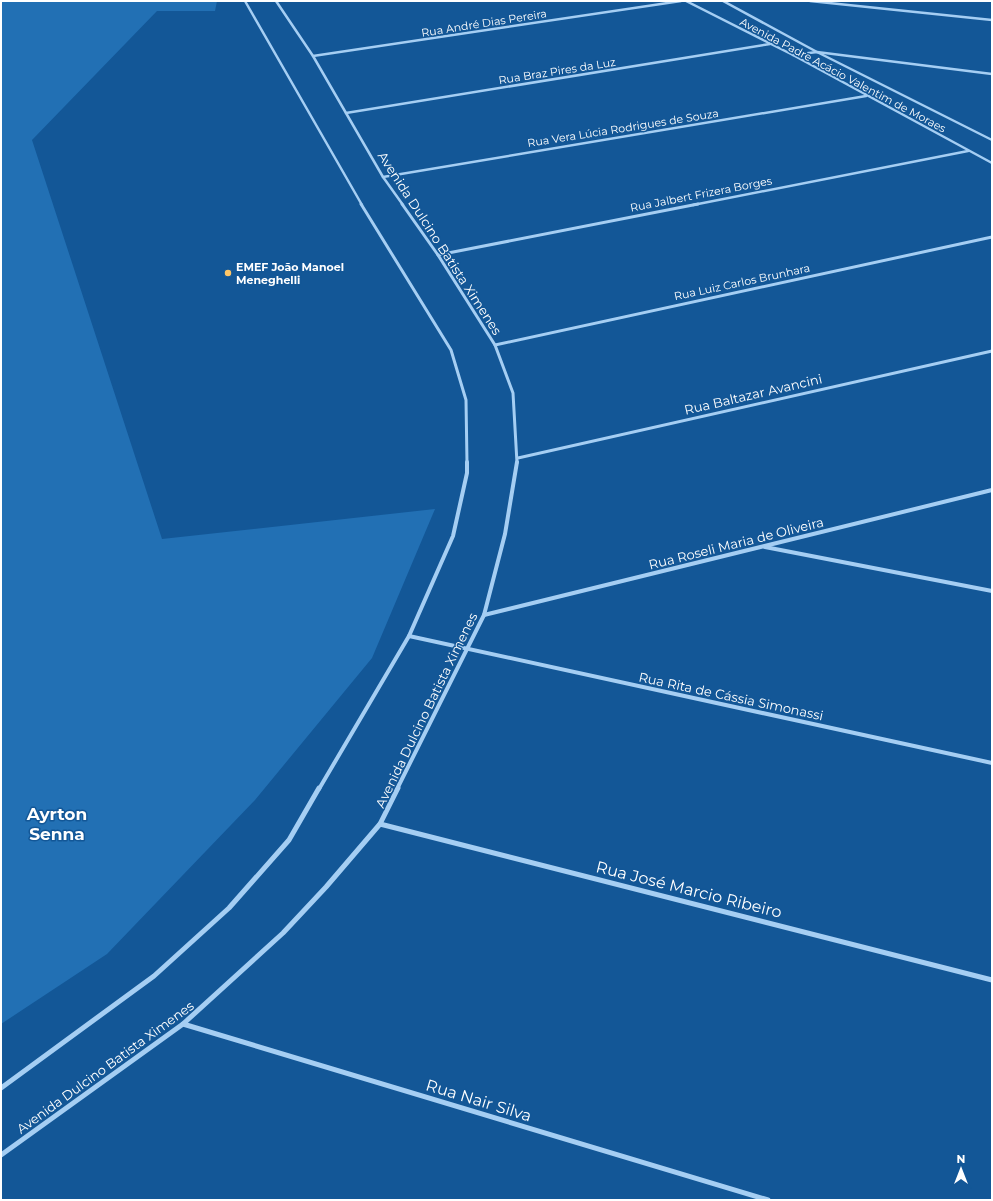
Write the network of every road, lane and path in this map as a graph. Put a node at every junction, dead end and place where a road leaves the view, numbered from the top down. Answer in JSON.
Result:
{"nodes":[{"id":1,"x":245,"y":1,"type":"edge"},
{"id":2,"x":276,"y":1,"type":"edge"},
{"id":3,"x":681,"y":1,"type":"edge"},
{"id":4,"x":686,"y":1,"type":"edge"},
{"id":5,"x":723,"y":1,"type":"edge"},
{"id":6,"x":810,"y":1,"type":"edge"},
{"id":7,"x":992,"y":20,"type":"edge"},
{"id":8,"x":770,"y":44,"type":"junction"},
{"id":9,"x":817,"y":52,"type":"junction"},
{"id":10,"x":793,"y":55,"type":"junction"},
{"id":11,"x":313,"y":56,"type":"junction"},
{"id":12,"x":992,"y":74,"type":"edge"},
{"id":13,"x":866,"y":96,"type":"junction"},
{"id":14,"x":346,"y":113,"type":"junction"},
{"id":15,"x":992,"y":140,"type":"edge"},
{"id":16,"x":968,"y":151,"type":"junction"},
{"id":17,"x":992,"y":163,"type":"edge"},
{"id":18,"x":383,"y":177,"type":"junction"},
{"id":19,"x":992,"y":236,"type":"edge"},
{"id":20,"x":438,"y":255,"type":"junction"},
{"id":21,"x":495,"y":345,"type":"junction"},
{"id":22,"x":992,"y":350,"type":"edge"},
{"id":23,"x":518,"y":458,"type":"junction"},
{"id":24,"x":992,"y":490,"type":"edge"},
{"id":25,"x":763,"y":547,"type":"junction"},
{"id":26,"x":992,"y":591,"type":"edge"},
{"id":27,"x":484,"y":615,"type":"junction"},
{"id":28,"x":409,"y":636,"type":"junction"},
{"id":29,"x":466,"y":650,"type":"junction"},
{"id":30,"x":992,"y":763,"type":"edge"},
{"id":31,"x":380,"y":824,"type":"junction"},
{"id":32,"x":992,"y":980,"type":"edge"},
{"id":33,"x":183,"y":1024,"type":"junction"},
{"id":34,"x":1,"y":1088,"type":"edge"},
{"id":35,"x":1,"y":1155,"type":"edge"},
{"id":36,"x":768,"y":1200,"type":"edge"}],
"edges":[{"from":1,"to":28,"type":"street"},
{"from":2,"to":11,"type":"street","name":"Avenida Dulcino Batista Ximenes"},
{"from":3,"to":11,"type":"street","name":"Rua André Dias Pereira"},
{"from":4,"to":8,"type":"street","name":"Avenida Padre Acácio Valentim de Moraes"},
{"from":5,"to":9,"type":"street","name":"Avenida Padre Acácio Valentim de Moraes"},
{"from":6,"to":7,"type":"street"},
{"from":8,"to":10,"type":"street","name":"Avenida Padre Acácio Valentim de Moraes"},
{"from":8,"to":14,"type":"street","name":"Rua Braz Pires da Luz"},
{"from":9,"to":10,"type":"street"},
{"from":9,"to":12,"type":"street"},
{"from":9,"to":15,"type":"street","name":"Avenida Padre Acácio Valentim de Moraes"},
{"from":10,"to":13,"type":"street","name":"Avenida Padre Acácio Valentim de Moraes"},
{"from":11,"to":14,"type":"street","name":"Avenida Dulcino Batista Ximenes"},
{"from":13,"to":16,"type":"street","name":"Avenida Padre Acácio Valentim de Moraes"},
{"from":13,"to":18,"type":"street","name":"Rua Vera Lúcia Rodrigues de Souza"},
{"from":14,"to":18,"type":"street","name":"Avenida Dulcino Batista Ximenes"},
{"from":16,"to":17,"type":"street","name":"Avenida Padre Acácio Valentim de Moraes"},
{"from":16,"to":20,"type":"street","name":"Rua Jalbert Frizera Borges"},
{"from":18,"to":20,"type":"street","name":"Avenida Dulcino Batista Ximenes"},
{"from":19,"to":21,"type":"street","name":"Rua Luiz Carlos Brunhara"},
{"from":20,"to":21,"type":"street","name":"Avenida Dulcino Batista Ximenes"},
{"from":21,"to":23,"type":"street","name":"Avenida Dulcino Batista Ximenes"},
{"from":22,"to":23,"type":"street","name":"Rua Baltazar Avancini"},
{"from":23,"to":27,"type":"street","name":"Avenida Dulcino Batista Ximenes"},
{"from":24,"to":25,"type":"street","name":"Rua Roseli Maria de Oliveira"},
{"from":25,"to":26,"type":"street"},
{"from":25,"to":27,"type":"street","name":"Rua Roseli Maria de Oliveira"},
{"from":27,"to":29,"type":"street","name":"Avenida Dulcino Batista Ximenes"},
{"from":28,"to":29,"type":"street","name":"Rua Rita de Cássia Simonassi"},
{"from":28,"to":34,"type":"street"},
{"from":29,"to":30,"type":"street","name":"Rua Rita de Cássia Simonassi"},
{"from":29,"to":31,"type":"street","name":"Avenida Dulcino Batista Ximenes"},
{"from":31,"to":32,"type":"street","name":"Rua José Marcio Ribeiro"},
{"from":31,"to":33,"type":"street","name":"Avenida Dulcino Batista Ximenes"},
{"from":33,"to":35,"type":"street","name":"Avenida Dulcino Batista Ximenes"},
{"from":33,"to":36,"type":"street","name":"Rua Nair Silva"}]}
